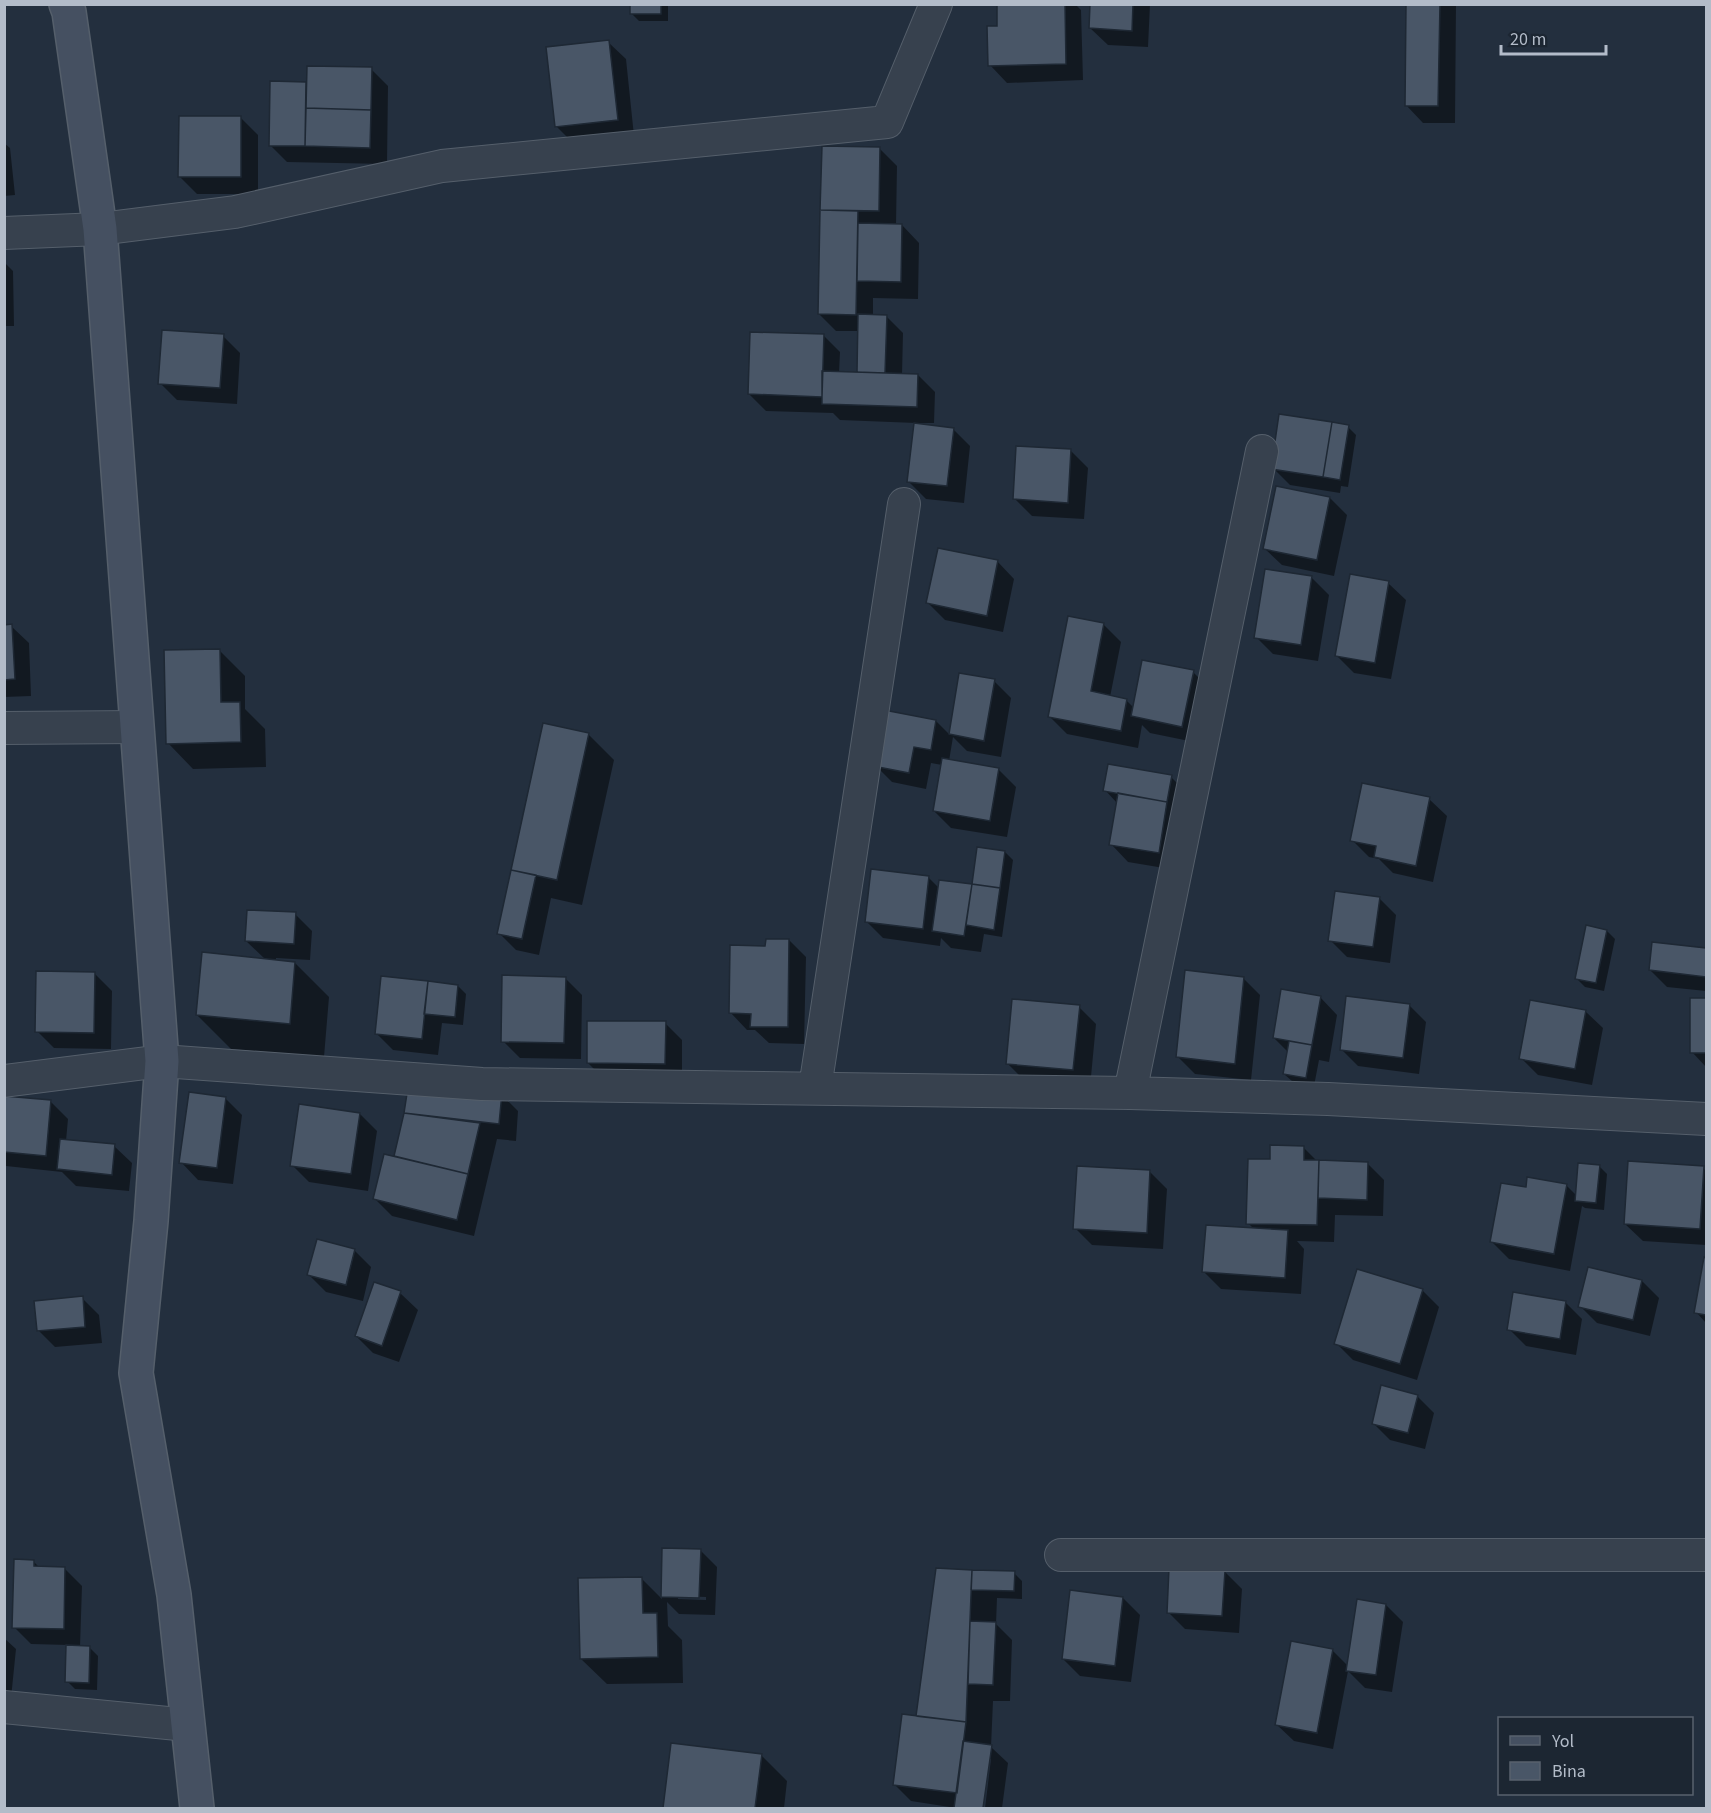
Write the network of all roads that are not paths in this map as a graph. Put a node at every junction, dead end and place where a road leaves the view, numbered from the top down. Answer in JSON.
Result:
{"nodes":[{"id":1,"x":66,"y":4,"type":"edge"},
{"id":2,"x":936,"y":4,"type":"edge"},
{"id":3,"x":99,"y":229,"type":"junction"},
{"id":4,"x":4,"y":233,"type":"edge"},
{"id":5,"x":1262,"y":451,"type":"dead end"},
{"id":6,"x":904,"y":504,"type":"dead end"},
{"id":7,"x":137,"y":727,"type":"junction"},
{"id":8,"x":4,"y":728,"type":"edge"},
{"id":9,"x":162,"y":1061,"type":"junction"},
{"id":10,"x":4,"y":1081,"type":"edge"},
{"id":11,"x":815,"y":1088,"type":"junction"},
{"id":12,"x":1130,"y":1093,"type":"junction"},
{"id":13,"x":1707,"y":1119,"type":"edge"},
{"id":14,"x":1707,"y":1555,"type":"edge"},
{"id":15,"x":1061,"y":1556,"type":"dead end"},
{"id":16,"x":4,"y":1707,"type":"edge"},
{"id":17,"x":188,"y":1725,"type":"junction"},
{"id":18,"x":197,"y":1809,"type":"edge"}],
"edges":[{"from":1,"to":3,"type":"street"},
{"from":2,"to":3,"type":"street"},
{"from":3,"to":4,"type":"street"},
{"from":3,"to":7,"type":"street"},
{"from":5,"to":12,"type":"street"},
{"from":6,"to":11,"type":"street"},
{"from":7,"to":8,"type":"street"},
{"from":7,"to":9,"type":"street"},
{"from":9,"to":10,"type":"street"},
{"from":9,"to":11,"type":"street"},
{"from":9,"to":17,"type":"street"},
{"from":11,"to":12,"type":"street"},
{"from":12,"to":13,"type":"street"},
{"from":14,"to":15,"type":"street"},
{"from":16,"to":17,"type":"street"},
{"from":17,"to":18,"type":"street"}]}
